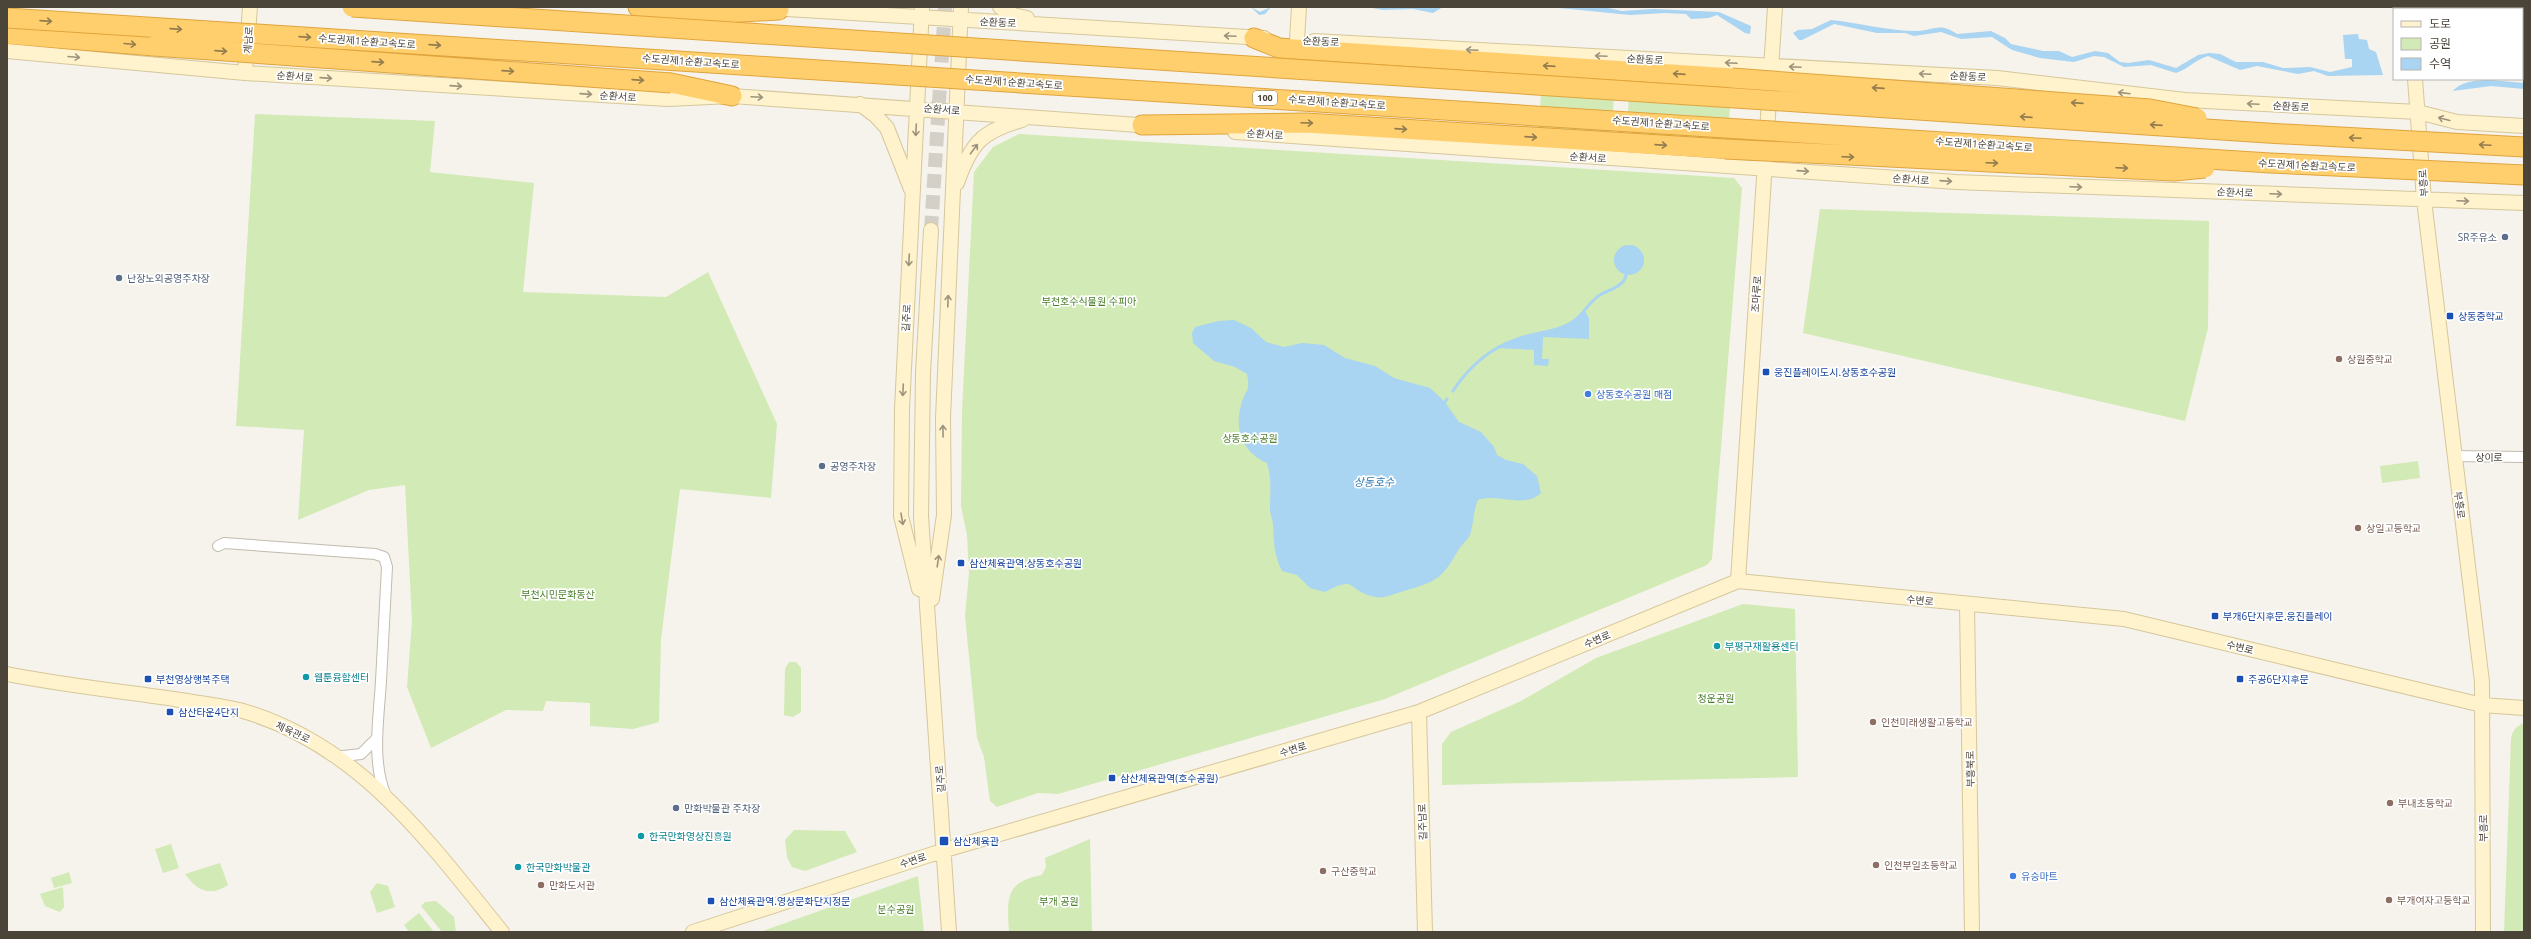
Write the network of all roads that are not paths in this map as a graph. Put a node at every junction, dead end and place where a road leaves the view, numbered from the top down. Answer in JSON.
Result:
{"nodes":[{"id":1,"x":250,"y":7,"type":"edge"},
{"id":2,"x":352,"y":7,"type":"edge"},
{"id":3,"x":638,"y":7,"type":"edge"},
{"id":4,"x":874,"y":7,"type":"edge"},
{"id":5,"x":1000,"y":7,"type":"edge"},
{"id":6,"x":1299,"y":7,"type":"edge"},
{"id":7,"x":1775,"y":7,"type":"edge"},
{"id":8,"x":771,"y":9,"type":"edge"},
{"id":9,"x":922,"y":12,"type":"edge"},
{"id":10,"x":961,"y":13,"type":"edge"},
{"id":11,"x":851,"y":14,"type":"junction"},
{"id":12,"x":7,"y":18,"type":"edge"},
{"id":13,"x":1062,"y":26,"type":"junction"},
{"id":14,"x":7,"y":34,"type":"edge"},
{"id":15,"x":1254,"y":38,"type":"junction"},
{"id":16,"x":1296,"y":40,"type":"junction"},
{"id":17,"x":7,"y":51,"type":"edge"},
{"id":18,"x":1770,"y":66,"type":"junction"},
{"id":19,"x":245,"y":73,"type":"junction"},
{"id":20,"x":2415,"y":80,"type":"edge"},
{"id":21,"x":732,"y":96,"type":"junction"},
{"id":22,"x":860,"y":104,"type":"junction"},
{"id":23,"x":917,"y":107,"type":"junction"},
{"id":24,"x":956,"y":110,"type":"junction"},
{"id":25,"x":2418,"y":112,"type":"junction"},
{"id":26,"x":1030,"y":118,"type":"junction"},
{"id":27,"x":1142,"y":125,"type":"junction"},
{"id":28,"x":2524,"y":126,"type":"edge"},
{"id":29,"x":2267,"y":133,"type":"junction"},
{"id":30,"x":2524,"y":147,"type":"edge"},
{"id":31,"x":2270,"y":163,"type":"junction"},
{"id":32,"x":1764,"y":168,"type":"junction"},
{"id":33,"x":2524,"y":175,"type":"edge"},
{"id":34,"x":913,"y":193,"type":"junction"},
{"id":35,"x":952,"y":197,"type":"junction"},
{"id":36,"x":2424,"y":200,"type":"junction"},
{"id":37,"x":2524,"y":203,"type":"edge"},
{"id":38,"x":931,"y":230,"type":"tunnel mouth"},
{"id":39,"x":2454,"y":456,"type":"junction"},
{"id":40,"x":2524,"y":457,"type":"edge"},
{"id":41,"x":218,"y":546,"type":"dead end"},
{"id":42,"x":1738,"y":581,"type":"junction"},
{"id":43,"x":1967,"y":605,"type":"junction"},
{"id":44,"x":928,"y":627,"type":"junction"},
{"id":45,"x":7,"y":674,"type":"edge"},
{"id":46,"x":2482,"y":705,"type":"junction"},
{"id":47,"x":2524,"y":708,"type":"edge"},
{"id":48,"x":1419,"y":712,"type":"junction"},
{"id":49,"x":377,"y":738,"type":"junction"},
{"id":50,"x":335,"y":757,"type":"junction"},
{"id":51,"x":386,"y":796,"type":"junction"},
{"id":52,"x":945,"y":850,"type":"junction"},
{"id":53,"x":502,"y":932,"type":"edge"},
{"id":54,"x":693,"y":932,"type":"edge"},
{"id":55,"x":949,"y":932,"type":"edge"},
{"id":56,"x":1425,"y":932,"type":"edge"},
{"id":57,"x":1972,"y":932,"type":"edge"},
{"id":58,"x":2483,"y":932,"type":"edge"}],
"edges":[{"from":1,"to":19,"type":"street","name":"계남로"},
{"from":29,"to":2,"type":"highway","one_way":true,"bridge":true},
{"from":3,"to":8,"type":"highway"},
{"from":4,"to":11,"type":"street"},
{"from":5,"to":13,"type":"street"},
{"from":6,"to":16,"type":"street"},
{"from":7,"to":18,"type":"street","name":"조마루로"},
{"from":8,"to":11,"type":"street","name":"순환동로"},
{"from":9,"to":10,"type":"street","name":"순환동로"},
{"from":9,"to":11,"type":"street","name":"순환동로"},
{"from":9,"to":23,"type":"street","name":"길주로"},
{"from":10,"to":13,"type":"street","name":"순환동로"},
{"from":10,"to":24,"type":"street","name":"길주로"},
{"from":12,"to":31,"type":"highway","name":"수도권제1순환고속도로","number":"100","one_way":true,"bridge":true},
{"from":15,"to":13,"type":"street","name":"순환동로","one_way":true},
{"from":14,"to":21,"type":"highway","one_way":true,"bridge":true},
{"from":15,"to":16,"type":"street","name":"순환동로"},
{"from":29,"to":15,"type":"highway","one_way":true,"bridge":true},
{"from":18,"to":16,"type":"street","name":"순환동로","one_way":true},
{"from":17,"to":19,"type":"street","name":"순환서로","one_way":true},
{"from":25,"to":18,"type":"street","name":"순환동로","one_way":true},
{"from":18,"to":32,"type":"street","name":"조마루로"},
{"from":19,"to":21,"type":"street","name":"순환서로","one_way":true},
{"from":20,"to":25,"type":"street","name":"부흥로"},
{"from":21,"to":22,"type":"street","name":"순환서로","one_way":true},
{"from":22,"to":23,"type":"street","name":"순환서로"},
{"from":22,"to":34,"type":"street"},
{"from":23,"to":24,"type":"street","name":"순환서로"},
{"from":23,"to":34,"type":"street","name":"길주로","one_way":true},
{"from":24,"to":26,"type":"street","name":"순환서로"},
{"from":24,"to":35,"type":"street","name":"길주로"},
{"from":28,"to":25,"type":"street","name":"순환동로","one_way":true},
{"from":25,"to":36,"type":"street","name":"부흥로"},
{"from":26,"to":27,"type":"street","name":"순환서로"},
{"from":35,"to":26,"type":"street","one_way":true},
{"from":27,"to":31,"type":"highway","one_way":true,"bridge":true},
{"from":27,"to":32,"type":"street","name":"순환서로"},
{"from":30,"to":29,"type":"highway","one_way":true,"bridge":true},
{"from":31,"to":33,"type":"highway","name":"수도권제1순환고속도로","number":"100","bridge":true},
{"from":32,"to":36,"type":"street","name":"순환서로","one_way":true},
{"from":32,"to":42,"type":"street","name":"조마루로"},
{"from":34,"to":44,"type":"street","name":"길주로","one_way":true},
{"from":44,"to":35,"type":"street","name":"길주로","one_way":true},
{"from":36,"to":37,"type":"street","name":"순환서로","one_way":true},
{"from":36,"to":39,"type":"street","name":"부흥로"},
{"from":38,"to":44,"type":"street","name":"길주로"},
{"from":39,"to":40,"type":"street","name":"상이로"},
{"from":39,"to":46,"type":"street","name":"부흥로"},
{"from":41,"to":49,"type":"street"},
{"from":42,"to":43,"type":"street","name":"수변로"},
{"from":42,"to":48,"type":"street","name":"수변로"},
{"from":43,"to":46,"type":"street","name":"수변로"},
{"from":43,"to":57,"type":"street","name":"부흥북로"},
{"from":44,"to":52,"type":"street","name":"길주로"},
{"from":45,"to":50,"type":"street","name":"체육관로"},
{"from":46,"to":47,"type":"street","name":"수변로"},
{"from":46,"to":58,"type":"street","name":"부흥로"},
{"from":48,"to":52,"type":"street","name":"수변로"},
{"from":48,"to":56,"type":"street","name":"길주남로"},
{"from":49,"to":50,"type":"street"},
{"from":49,"to":51,"type":"street"},
{"from":50,"to":51,"type":"street","name":"체육관로"},
{"from":51,"to":53,"type":"street","name":"체육관로"},
{"from":52,"to":54,"type":"street","name":"수변로"},
{"from":52,"to":55,"type":"street","name":"길주로"}]}
